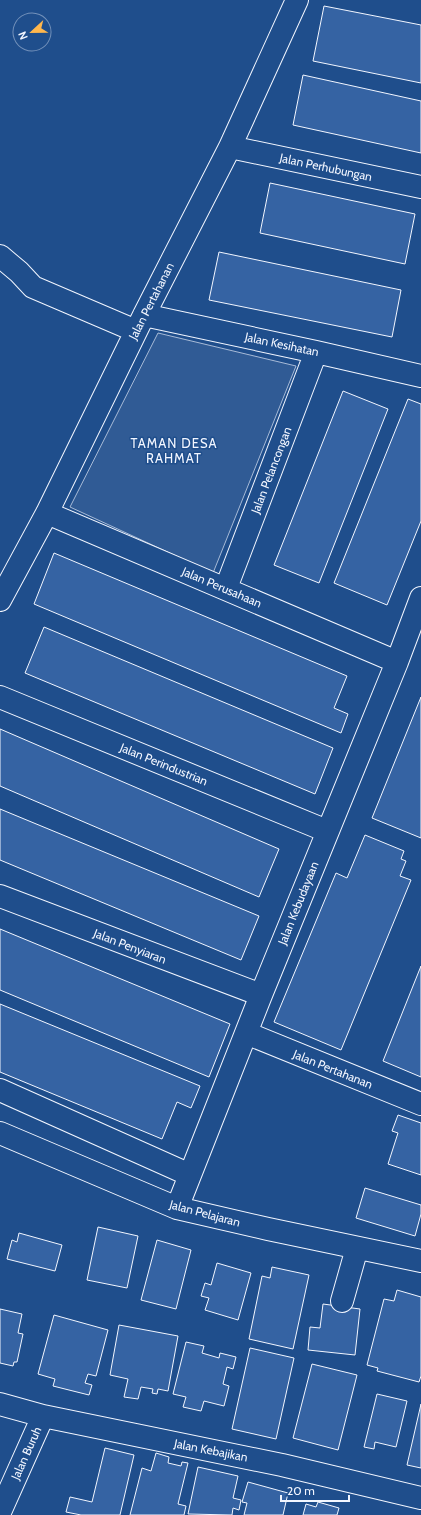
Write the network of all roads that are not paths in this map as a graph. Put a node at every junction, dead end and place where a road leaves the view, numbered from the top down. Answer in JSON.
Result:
{"nodes":[{"id":1,"x":297,"y":0,"type":"edge"},
{"id":2,"x":230,"y":147,"type":"junction"},
{"id":3,"x":421,"y":187,"type":"edge"},
{"id":4,"x":3,"y":266,"type":"edge"},
{"id":5,"x":140,"y":323,"type":"junction"},
{"id":6,"x":316,"y":352,"type":"junction"},
{"id":7,"x":421,"y":376,"type":"edge"},
{"id":8,"x":47,"y":513,"type":"junction"},
{"id":9,"x":226,"y":588,"type":"junction"},
{"id":10,"x":421,"y":598,"type":"edge"},
{"id":11,"x":0,"y":600,"type":"edge"},
{"id":12,"x":397,"y":662,"type":"junction"},
{"id":13,"x":0,"y":697,"type":"edge"},
{"id":14,"x":327,"y":831,"type":"junction"},
{"id":15,"x":0,"y":896,"type":"edge"},
{"id":16,"x":261,"y":995,"type":"junction"},
{"id":17,"x":246,"y":1033,"type":"junction"},
{"id":18,"x":0,"y":1090,"type":"edge"},
{"id":19,"x":421,"y":1104,"type":"edge"},
{"id":20,"x":0,"y":1133,"type":"edge"},
{"id":21,"x":190,"y":1175,"type":"junction"},
{"id":22,"x":177,"y":1208,"type":"junction"},
{"id":23,"x":357,"y":1248,"type":"junction"},
{"id":24,"x":421,"y":1261,"type":"edge"},
{"id":25,"x":342,"y":1301,"type":"dead end"},
{"id":26,"x":0,"y":1404,"type":"edge"},
{"id":27,"x":43,"y":1416,"type":"junction"},
{"id":28,"x":421,"y":1498,"type":"edge"},
{"id":29,"x":0,"y":1512,"type":"edge"}],
"edges":[{"from":1,"to":2,"type":"street","name":"Jalan Pertahanan"},
{"from":2,"to":3,"type":"street","name":"Jalan Perhubungan"},
{"from":2,"to":5,"type":"street","name":"Jalan Pertahanan"},
{"from":4,"to":5,"type":"street","name":"Jalan Kesihatan"},
{"from":5,"to":6,"type":"street","name":"Jalan Kesihatan"},
{"from":5,"to":8,"type":"street","name":"Jalan Pertahanan"},
{"from":6,"to":7,"type":"street","name":"Jalan Kesihatan"},
{"from":6,"to":9,"type":"street","name":"Jalan Pelancongan"},
{"from":8,"to":9,"type":"street","name":"Jalan Perusahaan"},
{"from":8,"to":11,"type":"street","name":"Jalan Pertahanan"},
{"from":9,"to":12,"type":"street","name":"Jalan Perusahaan"},
{"from":10,"to":12,"type":"street","name":"Jalan Kebudayaan"},
{"from":12,"to":14,"type":"street","name":"Jalan Kebudayaan"},
{"from":13,"to":14,"type":"street","name":"Jalan Perindustrian"},
{"from":14,"to":16,"type":"street","name":"Jalan Kebudayaan"},
{"from":15,"to":16,"type":"street","name":"Jalan Penyiaran"},
{"from":16,"to":17,"type":"street","name":"Jalan Kebudayaan"},
{"from":17,"to":19,"type":"street","name":"Jalan Pertahanan"},
{"from":17,"to":21,"type":"street","name":"Jalan Kebudayaan"},
{"from":18,"to":21,"type":"street"},
{"from":20,"to":22,"type":"street","name":"Jalan Pelajaran"},
{"from":21,"to":22,"type":"street","name":"Jalan Kebudayaan"},
{"from":22,"to":23,"type":"street","name":"Jalan Pelajaran"},
{"from":23,"to":24,"type":"street","name":"Jalan Pelajaran"},
{"from":23,"to":25,"type":"street"},
{"from":26,"to":27,"type":"street","name":"Jalan Kebajikan"},
{"from":27,"to":28,"type":"street","name":"Jalan Kebajikan"},
{"from":27,"to":29,"type":"street","name":"Jalan Buruh"}]}
